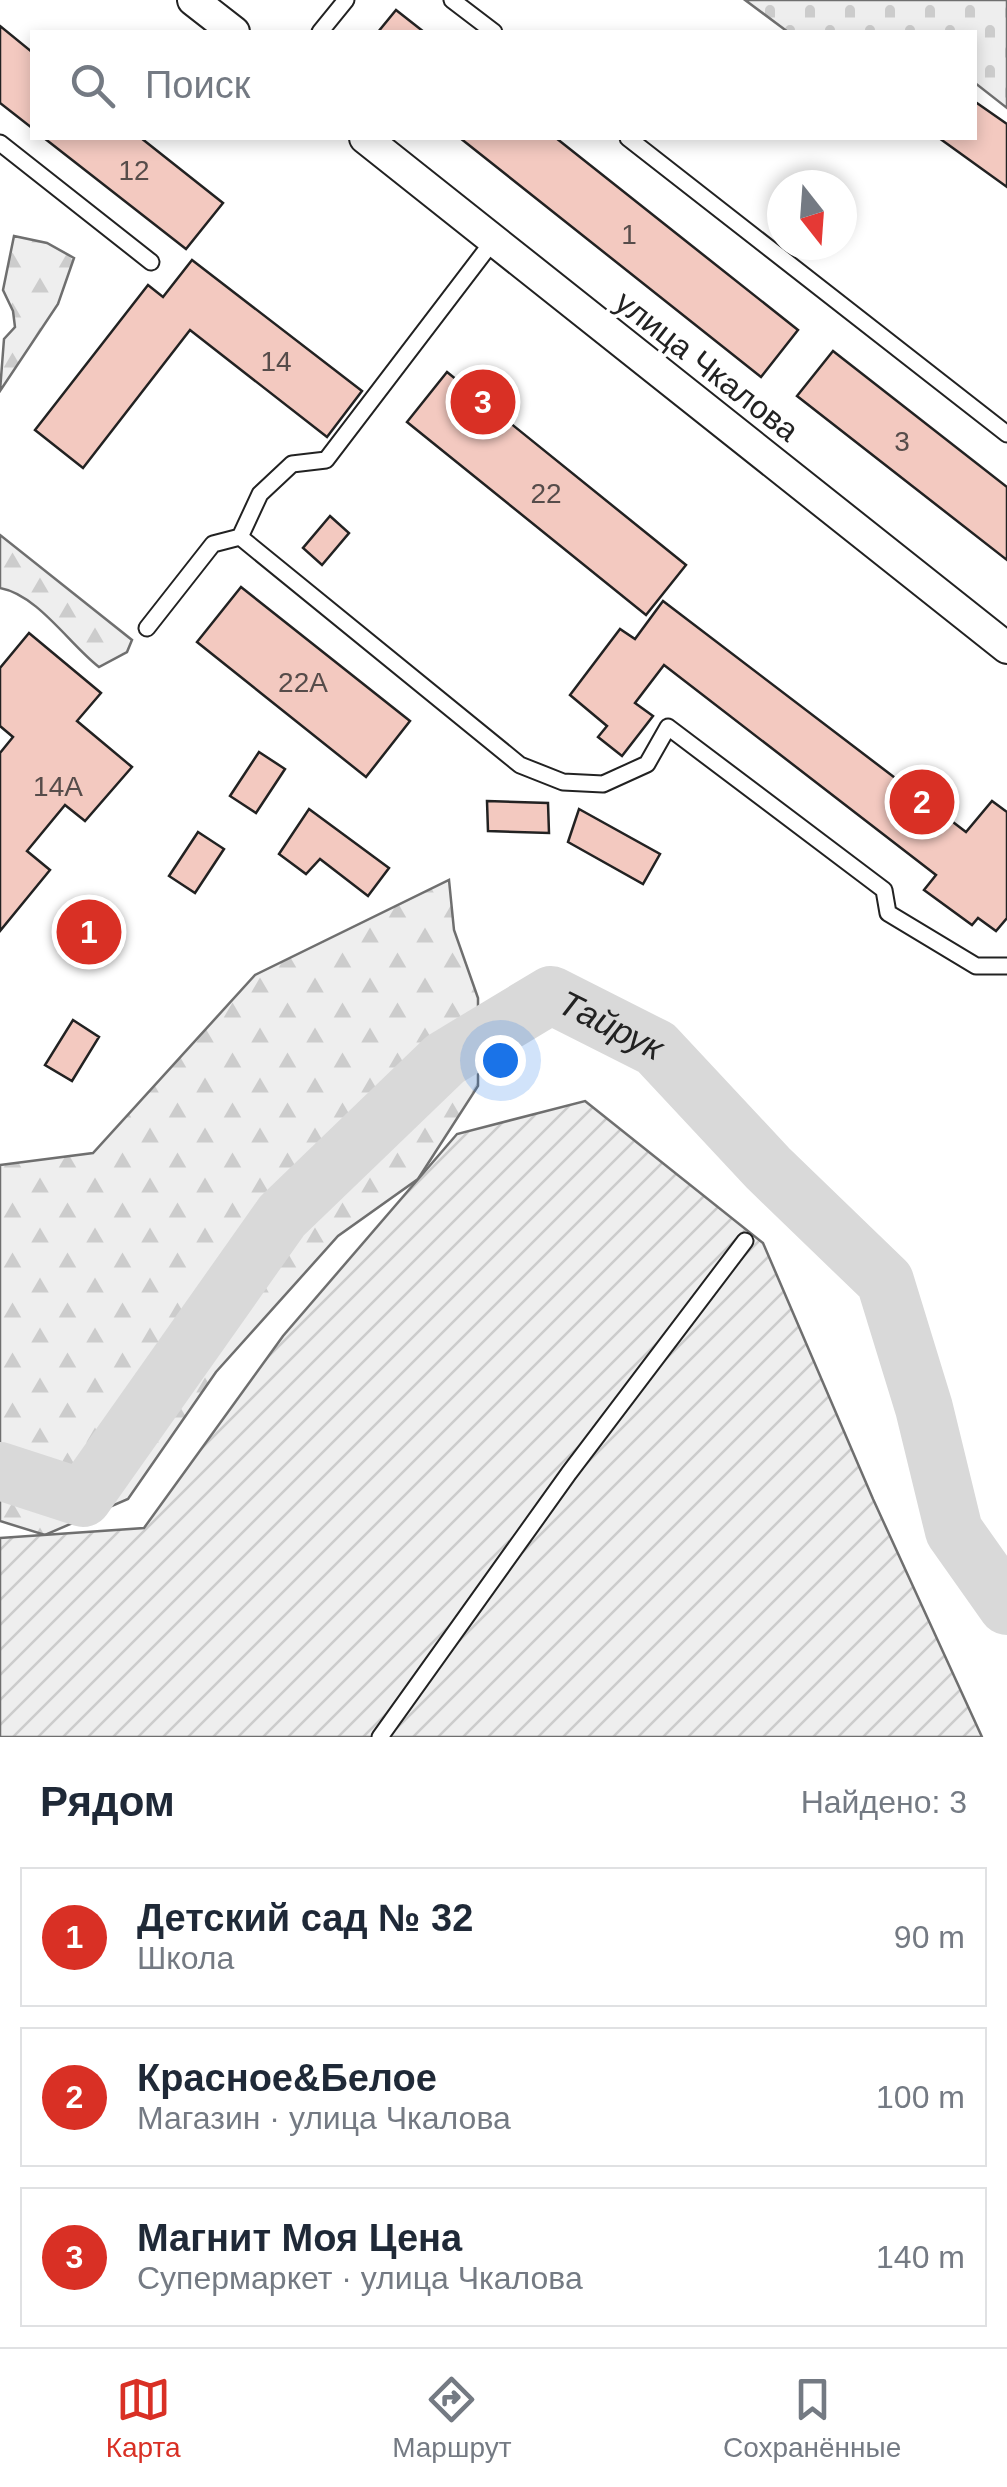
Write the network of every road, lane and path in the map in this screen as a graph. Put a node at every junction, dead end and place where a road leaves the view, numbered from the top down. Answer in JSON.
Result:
{"nodes":[{"id":1,"x":193,"y":0,"type":"edge"},
{"id":2,"x":346,"y":0,"type":"edge"},
{"id":3,"x":452,"y":0,"type":"edge"},
{"id":4,"x":231,"y":30,"type":"edge"},
{"id":5,"x":322,"y":30,"type":"edge"},
{"id":6,"x":491,"y":30,"type":"edge"},
{"id":7,"x":367,"y":140,"type":"edge"},
{"id":8,"x":631,"y":140,"type":"edge"},
{"id":9,"x":0,"y":143,"type":"edge"},
{"id":10,"x":492,"y":240,"type":"junction"},
{"id":11,"x":151,"y":262,"type":"dead end"},
{"id":12,"x":1007,"y":434,"type":"edge"},
{"id":13,"x":240,"y":537,"type":"junction"},
{"id":14,"x":147,"y":628,"type":"dead end"},
{"id":15,"x":1007,"y":648,"type":"edge"},
{"id":16,"x":1007,"y":966,"type":"edge"},
{"id":17,"x":745,"y":1241,"type":"dead end"},
{"id":18,"x":380,"y":1737,"type":"edge"}],
"edges":[{"from":1,"to":4,"type":"street"},
{"from":2,"to":5,"type":"lane"},
{"from":3,"to":6,"type":"lane"},
{"from":7,"to":10,"type":"street","name":"улица Чкалова"},
{"from":8,"to":12,"type":"lane"},
{"from":9,"to":11,"type":"lane"},
{"from":10,"to":13,"type":"lane"},
{"from":10,"to":15,"type":"street","name":"улица Чкалова"},
{"from":13,"to":14,"type":"lane"},
{"from":13,"to":16,"type":"lane"},
{"from":17,"to":18,"type":"lane"}]}
